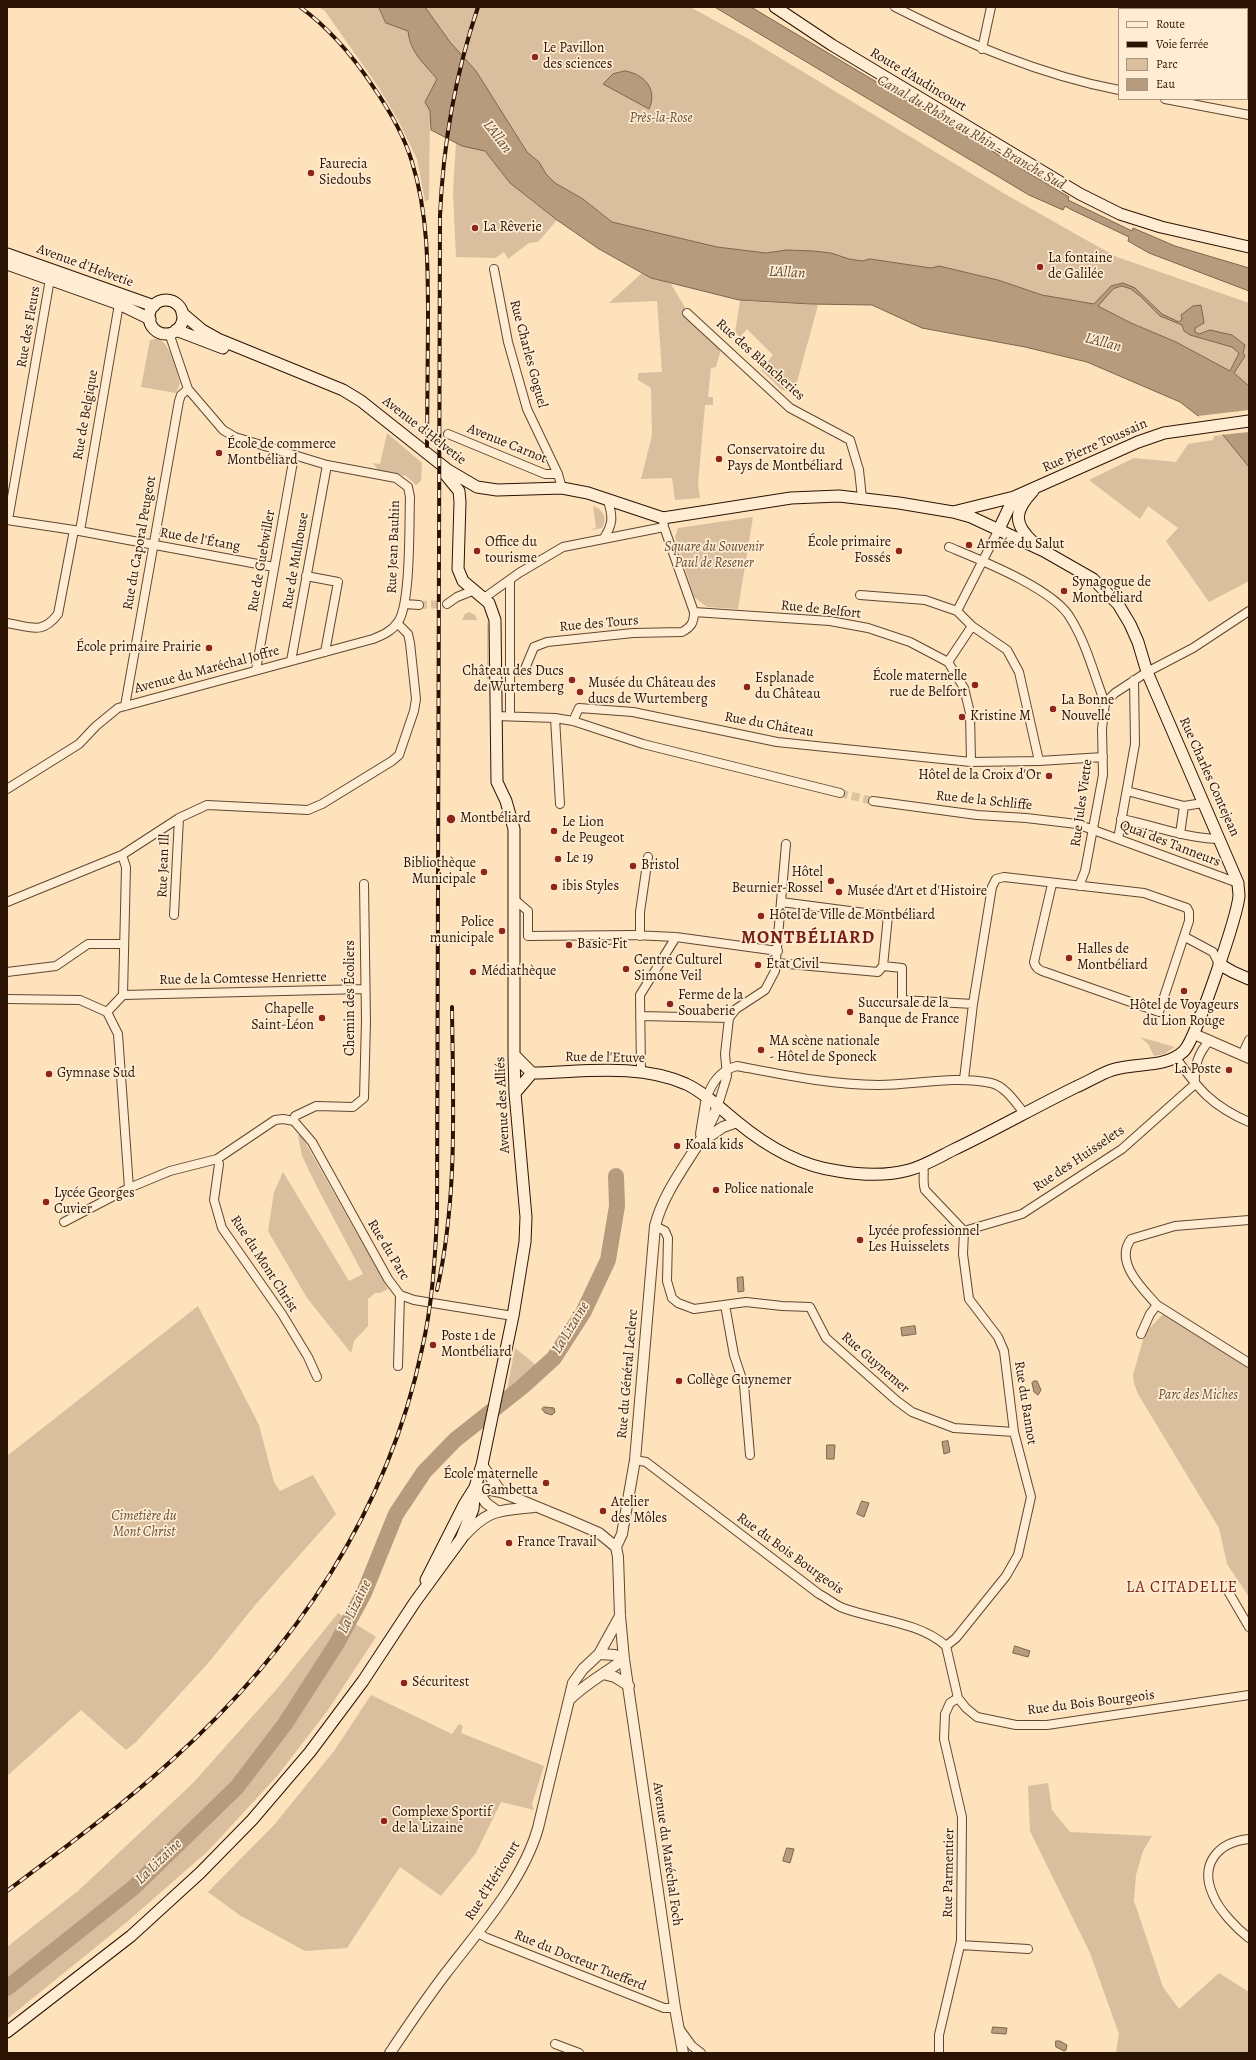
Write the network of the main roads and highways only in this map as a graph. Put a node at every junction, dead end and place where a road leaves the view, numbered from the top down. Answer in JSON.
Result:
{"nodes":[{"id":1,"x":775,"y":7,"type":"edge"},
{"id":2,"x":1249,"y":247,"type":"edge"},
{"id":3,"x":7,"y":254,"type":"edge"},
{"id":4,"x":7,"y":264,"type":"edge"},
{"id":5,"x":154,"y":306,"type":"junction"},
{"id":6,"x":182,"y":313,"type":"junction"},
{"id":7,"x":150,"y":319,"type":"junction"},
{"id":8,"x":173,"y":332,"type":"junction"},
{"id":9,"x":1249,"y":421,"type":"edge"},
{"id":10,"x":477,"y":487,"type":"junction"},
{"id":11,"x":1036,"y":489,"type":"junction"},
{"id":12,"x":1014,"y":497,"type":"junction"},
{"id":13,"x":460,"y":502,"type":"junction"},
{"id":14,"x":953,"y":512,"type":"junction"},
{"id":15,"x":999,"y":529,"type":"junction"},
{"id":16,"x":1044,"y":551,"type":"junction"},
{"id":17,"x":1219,"y":964,"type":"junction"},
{"id":18,"x":1249,"y":979,"type":"edge"},
{"id":19,"x":514,"y":1055,"type":"junction"},
{"id":20,"x":1176,"y":1058,"type":"joint"},
{"id":21,"x":532,"y":1073,"type":"junction"},
{"id":22,"x":515,"y":1093,"type":"junction"},
{"id":23,"x":475,"y":1487,"type":"junction"},
{"id":24,"x":415,"y":1602,"type":"junction"},
{"id":25,"x":7,"y":2032,"type":"edge"}],
"edges":[{"from":1,"to":2,"type":"main road","name":"Route d'Audincourt"},
{"from":3,"to":5,"type":"main road","name":"Avenue d'Helvetie"},
{"from":4,"to":7,"type":"main road","name":"Avenue d'Helvetie"},
{"from":5,"to":6,"type":"main road"},
{"from":5,"to":7,"type":"main road"},
{"from":6,"to":8,"type":"main road"},
{"from":6,"to":10,"type":"main road","name":"Avenue d'Helvetie"},
{"from":7,"to":8,"type":"main road"},
{"from":8,"to":13,"type":"main road","name":"Avenue d'Helvetie"},
{"from":9,"to":11,"type":"main road","name":"Rue Pierre Toussain"},
{"from":10,"to":13,"type":"main road"},
{"from":10,"to":14,"type":"main road","name":"Avenue d'Helvetie"},
{"from":11,"to":12,"type":"main road","name":"Rue Pierre Toussain"},
{"from":11,"to":16,"type":"main road"},
{"from":12,"to":14,"type":"main road","name":"Rue Pierre Toussain"},
{"from":12,"to":15,"type":"main road"},
{"from":13,"to":19,"type":"main road","name":"Avenue des Alliés"},
{"from":14,"to":15,"type":"main road"},
{"from":15,"to":16,"type":"main road"},
{"from":16,"to":17,"type":"main road","name":"Rue Charles Contejean"},
{"from":17,"to":18,"type":"main road"},
{"from":17,"to":20,"type":"main road","name":"Rue Charles Contejean"},
{"from":19,"to":21,"type":"main road"},
{"from":19,"to":22,"type":"main road","name":"Avenue des Alliés"},
{"from":20,"to":21,"type":"main road","name":"Rue de l'Etuve"},
{"from":21,"to":22,"type":"main road"},
{"from":22,"to":23,"type":"main road","name":"Avenue des Alliés"},
{"from":23,"to":24,"type":"main road"},
{"from":23,"to":24,"type":"main road"},
{"from":24,"to":25,"type":"main road"}]}
